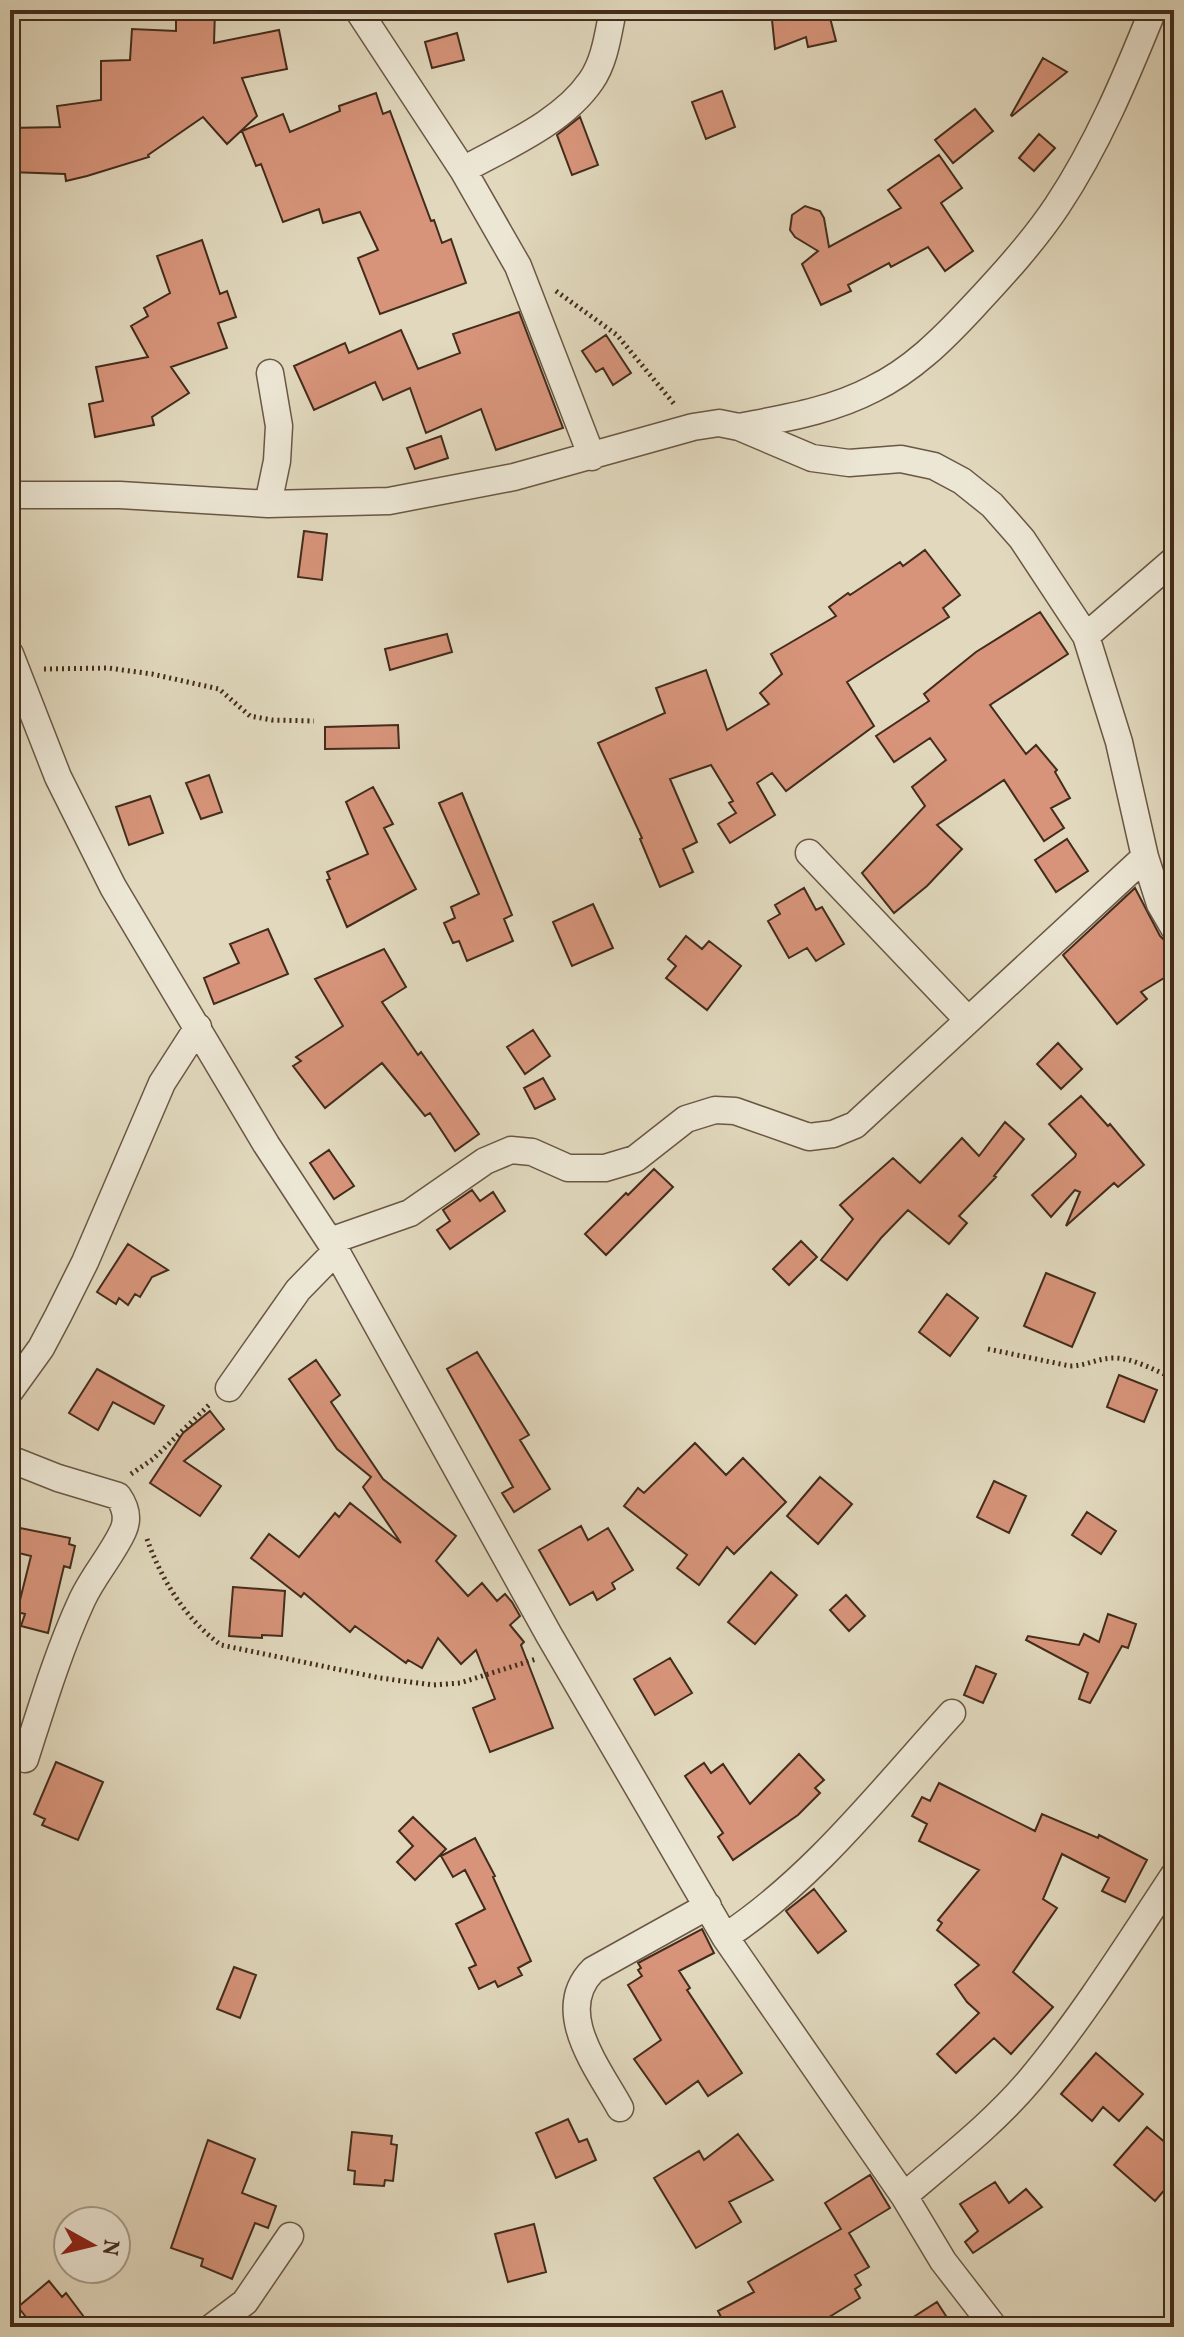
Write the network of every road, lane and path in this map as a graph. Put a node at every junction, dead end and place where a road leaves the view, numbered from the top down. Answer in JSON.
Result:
{"nodes":[{"id":1,"x":358,"y":10,"type":"edge"},
{"id":2,"x":613,"y":10,"type":"edge"},
{"id":3,"x":1153,"y":10,"type":"edge"},
{"id":4,"x":463,"y":170,"type":"junction"},
{"id":5,"x":554,"y":289,"type":"dead end"},
{"id":6,"x":270,"y":373,"type":"dead end"},
{"id":7,"x":693,"y":427,"type":"junction"},
{"id":8,"x":739,"y":427,"type":"junction"},
{"id":9,"x":592,"y":457,"type":"junction"},
{"id":10,"x":10,"y":495,"type":"edge"},
{"id":11,"x":268,"y":504,"type":"junction"},
{"id":12,"x":1174,"y":560,"type":"edge"},
{"id":13,"x":1086,"y":636,"type":"junction"},
{"id":14,"x":12,"y":662,"type":"edge"},
{"id":15,"x":314,"y":721,"type":"dead end"},
{"id":16,"x":809,"y":853,"type":"dead end"},
{"id":17,"x":1145,"y":857,"type":"junction"},
{"id":18,"x":1174,"y":928,"type":"edge"},
{"id":19,"x":968,"y":1020,"type":"junction"},
{"id":20,"x":198,"y":1027,"type":"junction"},
{"id":21,"x":333,"y":1246,"type":"junction"},
{"id":22,"x":988,"y":1349,"type":"dead end"},
{"id":23,"x":1174,"y":1378,"type":"edge"},
{"id":24,"x":229,"y":1388,"type":"joint"},
{"id":25,"x":10,"y":1391,"type":"edge"},
{"id":26,"x":10,"y":1459,"type":"edge"},
{"id":27,"x":106,"y":1490,"type":"junction"},
{"id":28,"x":125,"y":1509,"type":"junction"},
{"id":29,"x":560,"y":1652,"type":"junction"},
{"id":30,"x":952,"y":1713,"type":"dead end"},
{"id":31,"x":25,"y":1759,"type":"dead end"},
{"id":32,"x":1174,"y":1875,"type":"edge"},
{"id":33,"x":708,"y":1906,"type":"junction"},
{"id":34,"x":725,"y":1937,"type":"junction"},
{"id":35,"x":620,"y":2108,"type":"dead end"},
{"id":36,"x":904,"y":2196,"type":"junction"},
{"id":37,"x":290,"y":2236,"type":"dead end"},
{"id":38,"x":212,"y":2327,"type":"edge"},
{"id":39,"x":994,"y":2327,"type":"edge"}],
"edges":[{"from":1,"to":4,"type":"street"},
{"from":2,"to":4,"type":"street"},
{"from":3,"to":8,"type":"street"},
{"from":4,"to":9,"type":"street"},
{"from":5,"to":7,"type":"path"},
{"from":6,"to":11,"type":"street"},
{"from":7,"to":8,"type":"street"},
{"from":7,"to":9,"type":"street"},
{"from":8,"to":13,"type":"street"},
{"from":9,"to":11,"type":"street"},
{"from":10,"to":11,"type":"street"},
{"from":12,"to":13,"type":"street"},
{"from":13,"to":17,"type":"street"},
{"from":14,"to":15,"type":"path"},
{"from":14,"to":20,"type":"street"},
{"from":16,"to":19,"type":"street"},
{"from":17,"to":18,"type":"street"},
{"from":17,"to":19,"type":"street"},
{"from":19,"to":21,"type":"street"},
{"from":20,"to":21,"type":"street"},
{"from":20,"to":25,"type":"street"},
{"from":21,"to":24,"type":"street"},
{"from":21,"to":29,"type":"street"},
{"from":22,"to":23,"type":"path"},
{"from":24,"to":27,"type":"path"},
{"from":26,"to":27,"type":"street"},
{"from":27,"to":28,"type":"street"},
{"from":28,"to":29,"type":"path"},
{"from":28,"to":31,"type":"street"},
{"from":29,"to":33,"type":"street"},
{"from":30,"to":34,"type":"street"},
{"from":32,"to":36,"type":"street"},
{"from":33,"to":34,"type":"street"},
{"from":33,"to":35,"type":"street"},
{"from":34,"to":36,"type":"street"},
{"from":36,"to":39,"type":"street"},
{"from":37,"to":38,"type":"street"}]}
